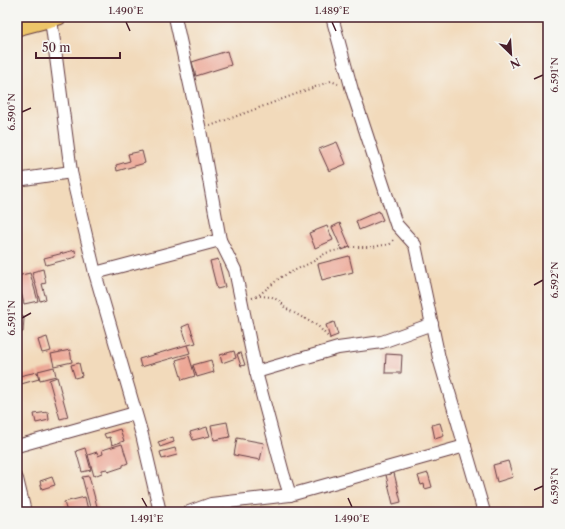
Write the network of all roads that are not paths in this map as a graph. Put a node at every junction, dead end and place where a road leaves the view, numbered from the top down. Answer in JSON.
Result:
{"nodes":[{"id":1,"x":175,"y":17,"type":"edge"},
{"id":2,"x":332,"y":17,"type":"edge"},
{"id":3,"x":55,"y":18,"type":"edge"},
{"id":4,"x":17,"y":28,"type":"edge"},
{"id":5,"x":71,"y":172,"type":"junction"},
{"id":6,"x":17,"y":180,"type":"edge"},
{"id":7,"x":220,"y":240,"type":"junction"},
{"id":8,"x":95,"y":273,"type":"junction"},
{"id":9,"x":432,"y":324,"type":"junction"},
{"id":10,"x":256,"y":372,"type":"junction"},
{"id":11,"x":135,"y":413,"type":"junction"},
{"id":12,"x":17,"y":446,"type":"edge"},
{"id":13,"x":464,"y":446,"type":"junction"},
{"id":14,"x":17,"y":479,"type":"edge"},
{"id":15,"x":290,"y":495,"type":"junction"},
{"id":16,"x":26,"y":512,"type":"edge"},
{"id":17,"x":160,"y":512,"type":"edge"},
{"id":18,"x":189,"y":512,"type":"edge"},
{"id":19,"x":484,"y":512,"type":"edge"}],
"edges":[{"from":1,"to":7,"type":"street"},
{"from":2,"to":9,"type":"street"},
{"from":3,"to":4,"type":"main road"},
{"from":3,"to":5,"type":"street"},
{"from":5,"to":6,"type":"street"},
{"from":5,"to":8,"type":"street"},
{"from":7,"to":8,"type":"street"},
{"from":7,"to":10,"type":"street"},
{"from":8,"to":11,"type":"street"},
{"from":9,"to":10,"type":"street"},
{"from":9,"to":13,"type":"street"},
{"from":10,"to":15,"type":"street"},
{"from":11,"to":12,"type":"street"},
{"from":11,"to":17,"type":"street"},
{"from":13,"to":15,"type":"street"},
{"from":13,"to":19,"type":"street"},
{"from":14,"to":16,"type":"street"},
{"from":15,"to":18,"type":"street"}]}
